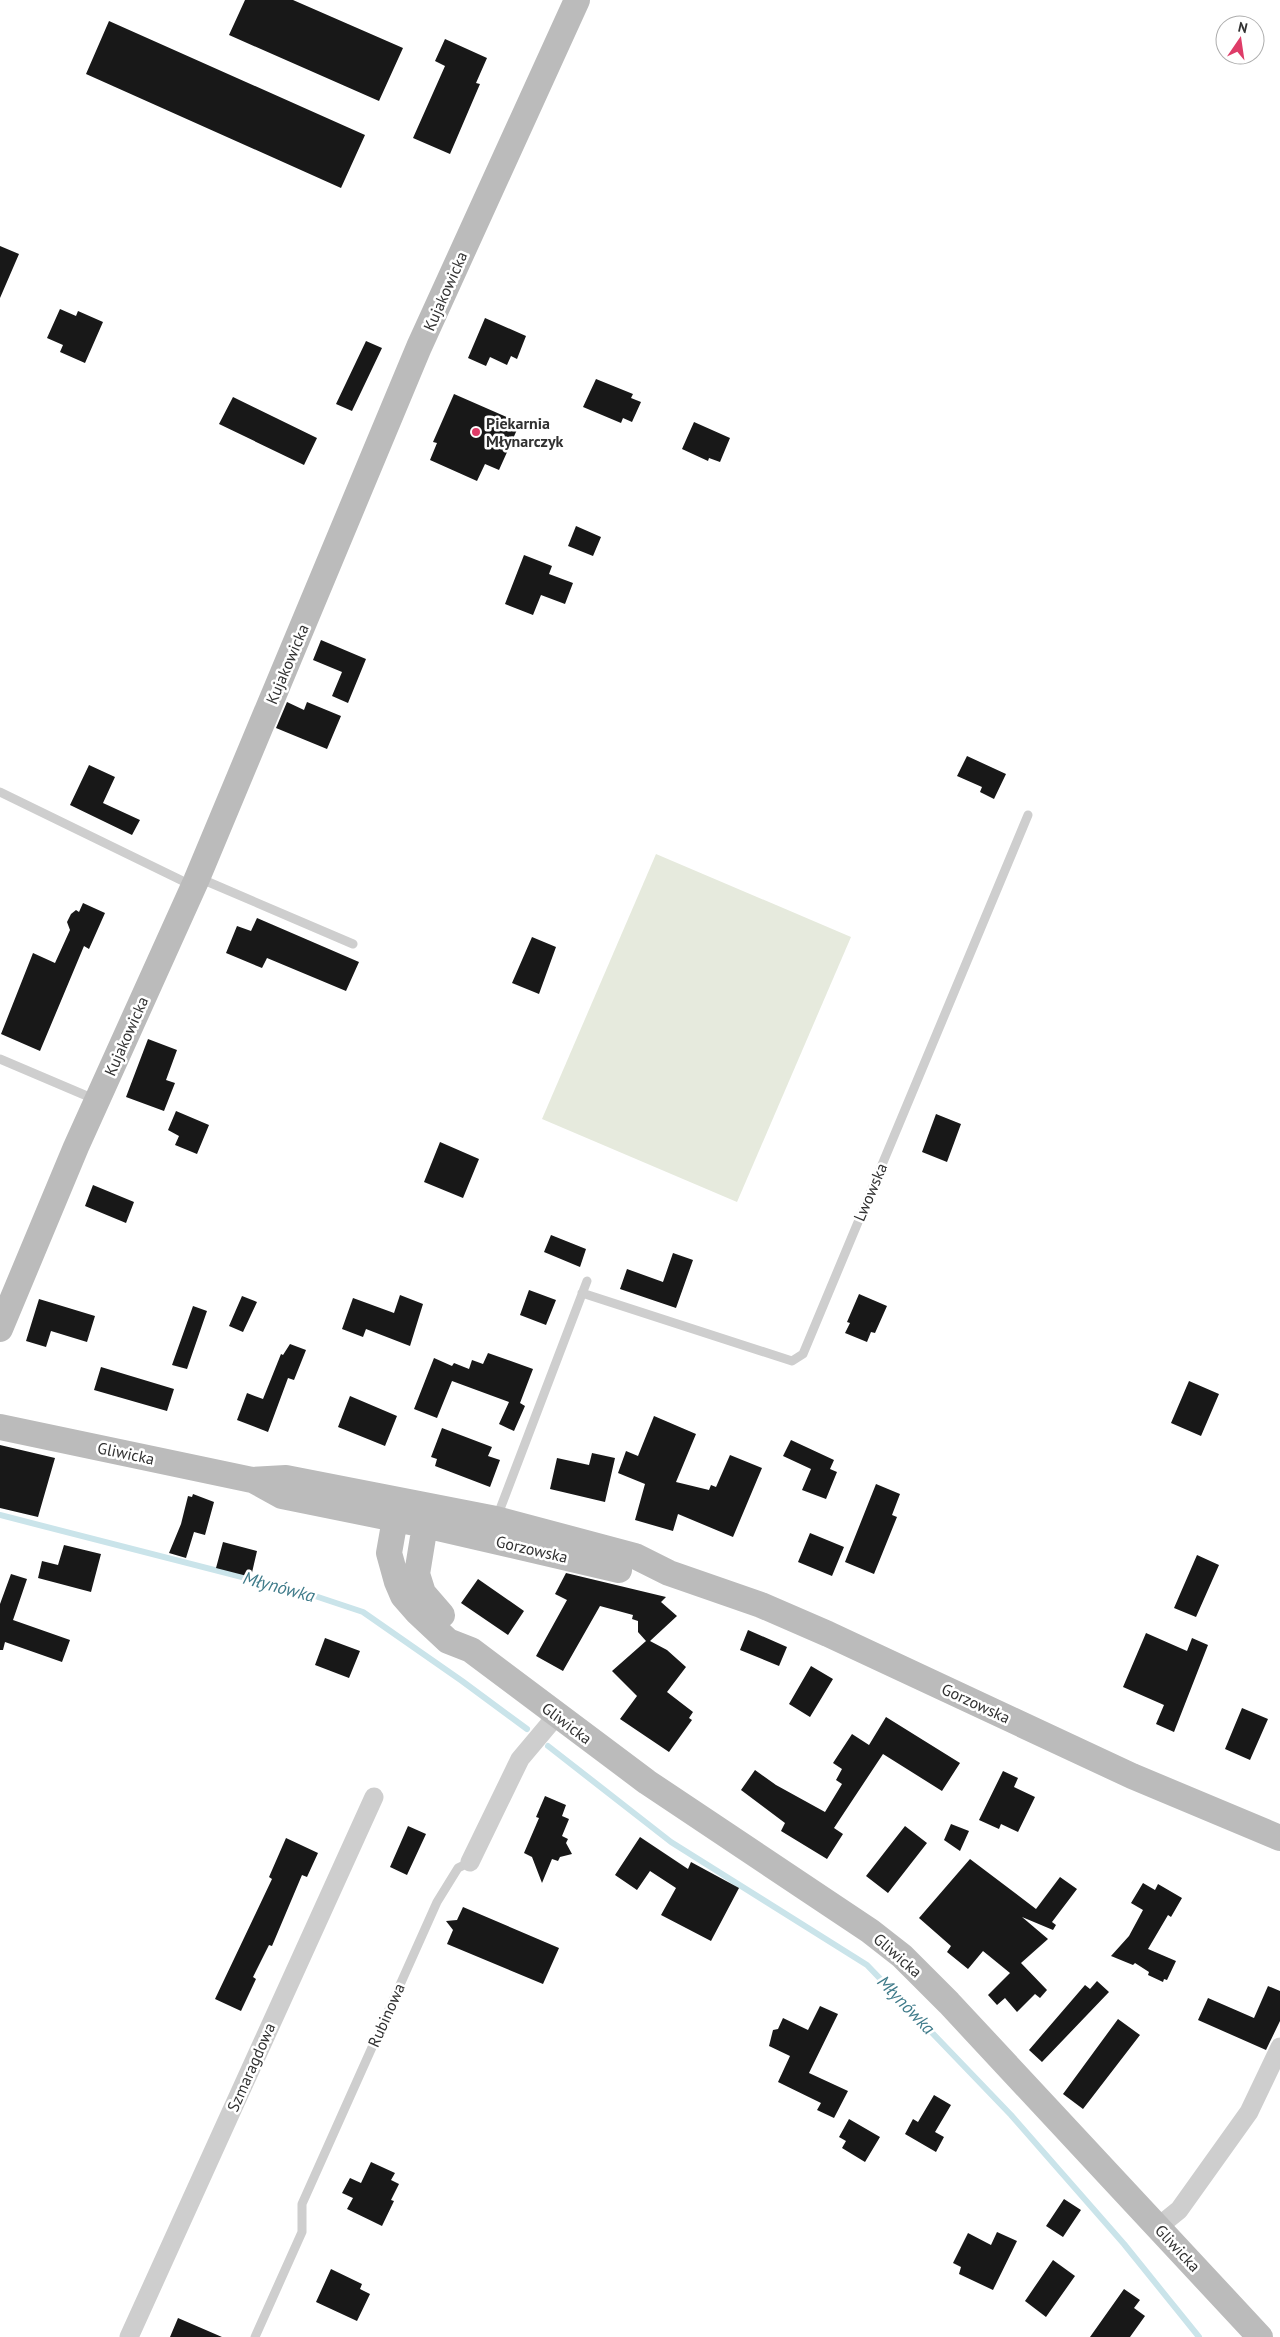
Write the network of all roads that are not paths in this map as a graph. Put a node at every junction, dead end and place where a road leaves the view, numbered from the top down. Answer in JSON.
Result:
{"nodes":[{"id":1,"x":577,"y":0,"type":"edge"},
{"id":2,"x":0,"y":792,"type":"edge"},
{"id":3,"x":1028,"y":815,"type":"dead end"},
{"id":4,"x":195,"y":882,"type":"junction"},
{"id":5,"x":353,"y":944,"type":"dead end"},
{"id":6,"x":0,"y":1059,"type":"edge"},
{"id":7,"x":97,"y":1100,"type":"junction"},
{"id":8,"x":587,"y":1281,"type":"dead end"},
{"id":9,"x":582,"y":1293,"type":"junction"},
{"id":10,"x":0,"y":1329,"type":"edge"},
{"id":11,"x":0,"y":1427,"type":"edge"},
{"id":12,"x":411,"y":1515,"type":"junction"},
{"id":13,"x":493,"y":1529,"type":"junction"},
{"id":14,"x":557,"y":1716,"type":"junction"},
{"id":15,"x":374,"y":1797,"type":"dead end"},
{"id":16,"x":1280,"y":1838,"type":"edge"},
{"id":17,"x":470,"y":1862,"type":"joint"},
{"id":18,"x":1280,"y":2047,"type":"edge"},
{"id":19,"x":1158,"y":2227,"type":"junction"},
{"id":20,"x":129,"y":2337,"type":"edge"},
{"id":21,"x":255,"y":2337,"type":"edge"},
{"id":22,"x":1260,"y":2337,"type":"edge"}],
"edges":[{"from":1,"to":4,"type":"street","name":"Kujakowicka"},
{"from":2,"to":4,"type":"lane"},
{"from":3,"to":9,"type":"lane","name":"Lwowska"},
{"from":4,"to":5,"type":"lane"},
{"from":4,"to":7,"type":"street","name":"Kujakowicka"},
{"from":6,"to":7,"type":"lane"},
{"from":7,"to":10,"type":"street","name":"Kujakowicka"},
{"from":8,"to":9,"type":"lane"},
{"from":9,"to":13,"type":"lane"},
{"from":11,"to":12,"type":"street","name":"Gliwicka"},
{"from":12,"to":13,"type":"street","name":"Gorzowska"},
{"from":12,"to":14,"type":"street","name":"Gliwicka"},
{"from":13,"to":16,"type":"street","name":"Gorzowska"},
{"from":14,"to":17,"type":"street","name":"Rubinowa"},
{"from":14,"to":19,"type":"street","name":"Gliwicka"},
{"from":15,"to":20,"type":"street","name":"Szmaragdowa"},
{"from":17,"to":21,"type":"lane","name":"Rubinowa"},
{"from":18,"to":19,"type":"street"},
{"from":19,"to":22,"type":"street","name":"Gliwicka"}]}
